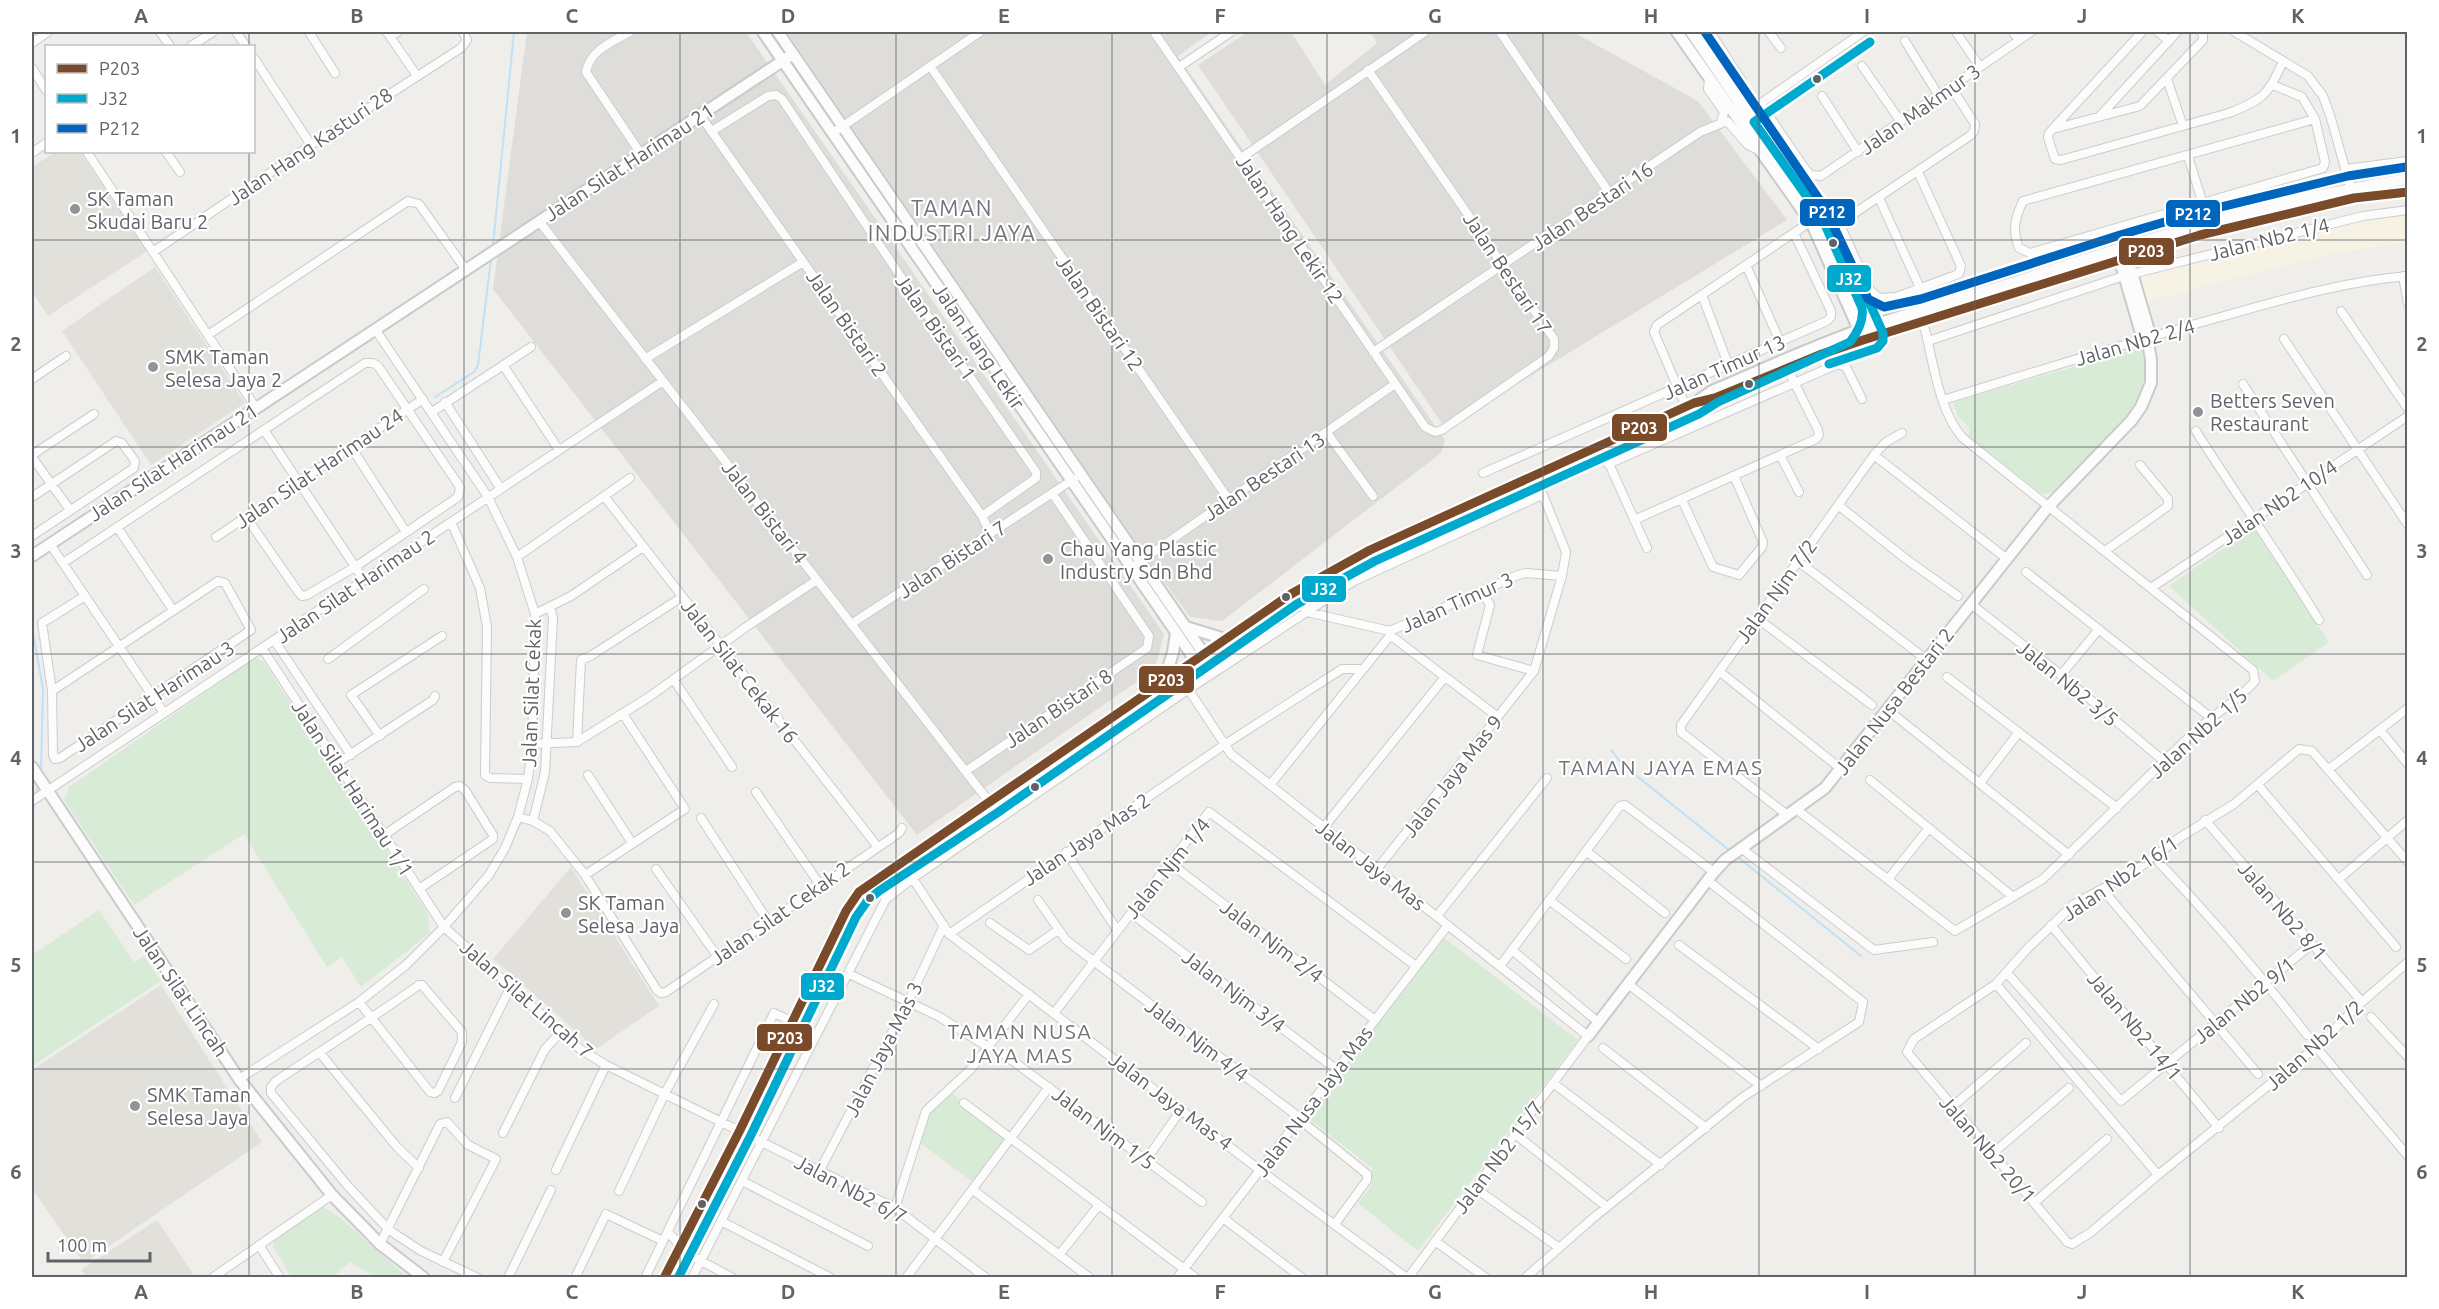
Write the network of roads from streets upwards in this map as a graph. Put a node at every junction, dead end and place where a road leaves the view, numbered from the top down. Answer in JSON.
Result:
{"nodes":[{"id":1,"x":48,"y":32,"type":"edge"},
{"id":2,"x":160,"y":32,"type":"edge"},
{"id":3,"x":213,"y":32,"type":"edge"},
{"id":4,"x":236,"y":32,"type":"edge"},
{"id":5,"x":309,"y":32,"type":"edge"},
{"id":6,"x":398,"y":32,"type":"edge"},
{"id":7,"x":463,"y":32,"type":"edge"},
{"id":8,"x":630,"y":32,"type":"edge"},
{"id":9,"x":764,"y":32,"type":"edge"},
{"id":10,"x":778,"y":32,"type":"edge"},
{"id":11,"x":980,"y":32,"type":"edge"},
{"id":12,"x":1155,"y":32,"type":"edge"},
{"id":13,"x":1231,"y":32,"type":"edge"},
{"id":14,"x":1425,"y":32,"type":"edge"},
{"id":15,"x":1500,"y":32,"type":"edge"},
{"id":16,"x":1677,"y":32,"type":"edge"},
{"id":17,"x":1691,"y":32,"type":"edge"},
{"id":18,"x":1710,"y":32,"type":"edge"},
{"id":19,"x":1769,"y":32,"type":"edge"},
{"id":20,"x":1863,"y":32,"type":"edge"},
{"id":21,"x":1956,"y":32,"type":"edge"},
{"id":22,"x":2013,"y":32,"type":"edge"},
{"id":23,"x":2031,"y":32,"type":"edge"},
{"id":24,"x":2142,"y":32,"type":"edge"},
{"id":25,"x":2158,"y":32,"type":"edge"},
{"id":26,"x":2177,"y":32,"type":"edge"},
{"id":27,"x":2200,"y":32,"type":"edge"},
{"id":28,"x":2235,"y":32,"type":"edge"},
{"id":29,"x":388,"y":34,"type":"edge"},
{"id":30,"x":2019,"y":40,"type":"junction"},
{"id":31,"x":2169,"y":41,"type":"junction"},
{"id":32,"x":32,"y":42,"type":"edge"},
{"id":33,"x":1905,"y":42,"type":"dead end"},
{"id":34,"x":169,"y":45,"type":"edge"},
{"id":35,"x":193,"y":45,"type":"edge"},
{"id":36,"x":245,"y":45,"type":"edge"},
{"id":37,"x":1780,"y":48,"type":"dead end"},
{"id":38,"x":788,"y":57,"type":"junction"},
{"id":39,"x":255,"y":60,"type":"edge"},
{"id":40,"x":2283,"y":61,"type":"junction"},
{"id":41,"x":930,"y":66,"type":"junction"},
{"id":42,"x":1862,"y":66,"type":"dead end"},
{"id":43,"x":1179,"y":67,"type":"junction"},
{"id":44,"x":1980,"y":67,"type":"junction"},
{"id":45,"x":32,"y":68,"type":"edge"},
{"id":46,"x":1368,"y":70,"type":"junction"},
{"id":47,"x":335,"y":72,"type":"dead end"},
{"id":48,"x":417,"y":75,"type":"junction"},
{"id":49,"x":1709,"y":79,"type":"junction"},
{"id":50,"x":2167,"y":79,"type":"junction"},
{"id":51,"x":1743,"y":81,"type":"dead end"},
{"id":52,"x":2273,"y":85,"type":"junction"},
{"id":53,"x":1951,"y":87,"type":"junction"},
{"id":54,"x":45,"y":88,"type":"edge"},
{"id":55,"x":1822,"y":96,"type":"dead end"},
{"id":56,"x":1940,"y":96,"type":"junction"},
{"id":57,"x":1760,"y":104,"type":"junction"},
{"id":58,"x":700,"y":115,"type":"junction"},
{"id":59,"x":1741,"y":116,"type":"junction"},
{"id":60,"x":2098,"y":118,"type":"junction"},
{"id":61,"x":2315,"y":119,"type":"junction"},
{"id":62,"x":1721,"y":122,"type":"junction"},
{"id":63,"x":1901,"y":122,"type":"junction"},
{"id":64,"x":2183,"y":126,"type":"junction"},
{"id":65,"x":838,"y":130,"type":"junction"},
{"id":66,"x":2052,"y":130,"type":"junction"},
{"id":67,"x":712,"y":131,"type":"junction"},
{"id":68,"x":45,"y":144,"type":"edge"},
{"id":69,"x":311,"y":145,"type":"junction"},
{"id":70,"x":1760,"y":151,"type":"junction"},
{"id":71,"x":1858,"y":152,"type":"junction"},
{"id":72,"x":32,"y":153,"type":"edge"},
{"id":73,"x":88,"y":153,"type":"edge"},
{"id":74,"x":167,"y":153,"type":"edge"},
{"id":75,"x":641,"y":154,"type":"junction"},
{"id":76,"x":2188,"y":156,"type":"junction"},
{"id":77,"x":1241,"y":158,"type":"junction"},
{"id":78,"x":2408,"y":161,"type":"edge"},
{"id":79,"x":2345,"y":169,"type":"junction"},
{"id":80,"x":180,"y":172,"type":"dead end"},
{"id":81,"x":1918,"y":172,"type":"junction"},
{"id":82,"x":2408,"y":179,"type":"edge"},
{"id":83,"x":2408,"y":192,"type":"edge"},
{"id":84,"x":2352,"y":193,"type":"junction"},
{"id":85,"x":1610,"y":194,"type":"junction"},
{"id":86,"x":1879,"y":198,"type":"junction"},
{"id":87,"x":2202,"y":201,"type":"junction"},
{"id":88,"x":2408,"y":210,"type":"edge"},
{"id":89,"x":539,"y":221,"type":"junction"},
{"id":90,"x":1810,"y":222,"type":"junction"},
{"id":91,"x":1840,"y":225,"type":"junction"},
{"id":92,"x":1794,"y":233,"type":"junction"},
{"id":93,"x":1825,"y":233,"type":"junction"},
{"id":94,"x":2120,"y":247,"type":"junction"},
{"id":95,"x":153,"y":252,"type":"junction"},
{"id":96,"x":2123,"y":259,"type":"junction"},
{"id":97,"x":803,"y":262,"type":"junction"},
{"id":98,"x":1503,"y":265,"type":"junction"},
{"id":99,"x":1746,"y":265,"type":"junction"},
{"id":100,"x":466,"y":270,"type":"junction"},
{"id":101,"x":2128,"y":275,"type":"junction"},
{"id":102,"x":2405,"y":276,"type":"edge"},
{"id":103,"x":1920,"y":288,"type":"junction"},
{"id":104,"x":1702,"y":295,"type":"junction"},
{"id":105,"x":2408,"y":304,"type":"edge"},
{"id":106,"x":1855,"y":310,"type":"junction"},
{"id":107,"x":2341,"y":310,"type":"dead end"},
{"id":108,"x":1924,"y":317,"type":"junction"},
{"id":109,"x":375,"y":329,"type":"junction"},
{"id":110,"x":1865,"y":334,"type":"junction"},
{"id":111,"x":208,"y":335,"type":"junction"},
{"id":112,"x":2146,"y":337,"type":"junction"},
{"id":113,"x":2284,"y":339,"type":"dead end"},
{"id":114,"x":1928,"y":341,"type":"junction"},
{"id":115,"x":1780,"y":342,"type":"junction"},
{"id":116,"x":1818,"y":345,"type":"junction"},
{"id":117,"x":531,"y":347,"type":"dead end"},
{"id":118,"x":1374,"y":352,"type":"junction"},
{"id":119,"x":66,"y":356,"type":"dead end"},
{"id":120,"x":645,"y":359,"type":"junction"},
{"id":121,"x":1728,"y":364,"type":"junction"},
{"id":122,"x":503,"y":365,"type":"junction"},
{"id":123,"x":1787,"y":368,"type":"junction"},
{"id":124,"x":32,"y":379,"type":"edge"},
{"id":125,"x":663,"y":381,"type":"junction"},
{"id":126,"x":1794,"y":382,"type":"junction"},
{"id":127,"x":1395,"y":384,"type":"junction"},
{"id":128,"x":2242,"y":384,"type":"dead end"},
{"id":129,"x":1677,"y":388,"type":"junction"},
{"id":130,"x":423,"y":399,"type":"junction"},
{"id":131,"x":1862,"y":399,"type":"dead end"},
{"id":132,"x":1943,"y":400,"type":"junction"},
{"id":133,"x":445,"y":402,"type":"junction"},
{"id":134,"x":1690,"y":405,"type":"junction"},
{"id":135,"x":256,"y":408,"type":"junction"},
{"id":136,"x":2408,"y":408,"type":"edge"},
{"id":137,"x":407,"y":410,"type":"junction"},
{"id":138,"x":432,"y":411,"type":"junction"},
{"id":139,"x":94,"y":414,"type":"dead end"},
{"id":140,"x":2408,"y":416,"type":"edge"},
{"id":141,"x":1425,"y":427,"type":"joint"},
{"id":142,"x":264,"y":430,"type":"junction"},
{"id":143,"x":2196,"y":431,"type":"dead end"},
{"id":144,"x":1327,"y":433,"type":"junction"},
{"id":145,"x":1902,"y":433,"type":"dead end"},
{"id":146,"x":1600,"y":446,"type":"junction"},
{"id":147,"x":351,"y":447,"type":"junction"},
{"id":148,"x":2358,"y":449,"type":"junction"},
{"id":149,"x":559,"y":450,"type":"junction"},
{"id":150,"x":1780,"y":455,"type":"junction"},
{"id":151,"x":1874,"y":455,"type":"junction"},
{"id":152,"x":32,"y":456,"type":"edge"},
{"id":153,"x":1608,"y":464,"type":"junction"},
{"id":154,"x":2140,"y":465,"type":"dead end"},
{"id":155,"x":1483,"y":473,"type":"dead end"},
{"id":156,"x":1534,"y":476,"type":"junction"},
{"id":157,"x":1734,"y":476,"type":"junction"},
{"id":158,"x":630,"y":478,"type":"dead end"},
{"id":159,"x":1077,"y":478,"type":"junction"},
{"id":160,"x":298,"y":482,"type":"junction"},
{"id":161,"x":2307,"y":482,"type":"junction"},
{"id":162,"x":51,"y":484,"type":"junction"},
{"id":163,"x":111,"y":484,"type":"junction"},
{"id":164,"x":501,"y":489,"type":"junction"},
{"id":165,"x":1799,"y":492,"type":"dead end"},
{"id":166,"x":1052,"y":493,"type":"junction"},
{"id":167,"x":1542,"y":495,"type":"junction"},
{"id":168,"x":121,"y":496,"type":"junction"},
{"id":169,"x":604,"y":496,"type":"junction"},
{"id":170,"x":1373,"y":496,"type":"dead end"},
{"id":171,"x":32,"y":497,"type":"edge"},
{"id":172,"x":488,"y":497,"type":"junction"},
{"id":173,"x":1229,"y":500,"type":"junction"},
{"id":174,"x":1682,"y":500,"type":"junction"},
{"id":175,"x":1838,"y":505,"type":"junction"},
{"id":176,"x":2048,"y":507,"type":"junction"},
{"id":177,"x":70,"y":510,"type":"junction"},
{"id":178,"x":982,"y":516,"type":"junction"},
{"id":179,"x":246,"y":517,"type":"junction"},
{"id":180,"x":2252,"y":518,"type":"junction"},
{"id":181,"x":1634,"y":520,"type":"junction"},
{"id":182,"x":451,"y":522,"type":"junction"},
{"id":183,"x":2408,"y":525,"type":"edge"},
{"id":184,"x":117,"y":527,"type":"junction"},
{"id":185,"x":406,"y":532,"type":"junction"},
{"id":186,"x":990,"y":534,"type":"junction"},
{"id":187,"x":32,"y":536,"type":"edge"},
{"id":188,"x":216,"y":537,"type":"dead end"},
{"id":189,"x":50,"y":544,"type":"junction"},
{"id":190,"x":643,"y":547,"type":"junction"},
{"id":191,"x":1647,"y":548,"type":"dead end"},
{"id":192,"x":2105,"y":551,"type":"junction"},
{"id":193,"x":32,"y":556,"type":"edge"},
{"id":194,"x":517,"y":557,"type":"junction"},
{"id":195,"x":2007,"y":559,"type":"junction"},
{"id":196,"x":1798,"y":561,"type":"junction"},
{"id":197,"x":63,"y":563,"type":"junction"},
{"id":198,"x":1136,"y":565,"type":"junction"},
{"id":199,"x":355,"y":567,"type":"junction"},
{"id":200,"x":2026,"y":572,"type":"dead end"},
{"id":201,"x":2367,"y":575,"type":"dead end"},
{"id":202,"x":1562,"y":576,"type":"junction"},
{"id":203,"x":364,"y":580,"type":"junction"},
{"id":204,"x":817,"y":580,"type":"junction"},
{"id":205,"x":2151,"y":588,"type":"junction"},
{"id":206,"x":424,"y":589,"type":"dead end"},
{"id":207,"x":1483,"y":592,"type":"junction"},
{"id":208,"x":1291,"y":594,"type":"junction"},
{"id":209,"x":85,"y":596,"type":"junction"},
{"id":210,"x":1959,"y":596,"type":"dead end"},
{"id":211,"x":682,"y":597,"type":"junction"},
{"id":212,"x":1971,"y":604,"type":"junction"},
{"id":213,"x":550,"y":607,"type":"junction"},
{"id":214,"x":173,"y":610,"type":"junction"},
{"id":215,"x":1307,"y":612,"type":"junction"},
{"id":216,"x":535,"y":614,"type":"junction"},
{"id":217,"x":1757,"y":618,"type":"junction"},
{"id":218,"x":2319,"y":620,"type":"dead end"},
{"id":219,"x":851,"y":624,"type":"junction"},
{"id":220,"x":2099,"y":629,"type":"junction"},
{"id":221,"x":1181,"y":630,"type":"junction"},
{"id":222,"x":442,"y":636,"type":"dead end"},
{"id":223,"x":1225,"y":639,"type":"junction"},
{"id":224,"x":274,"y":640,"type":"junction"},
{"id":225,"x":720,"y":646,"type":"junction"},
{"id":226,"x":119,"y":647,"type":"junction"},
{"id":227,"x":262,"y":648,"type":"junction"},
{"id":228,"x":1199,"y":657,"type":"junction"},
{"id":229,"x":328,"y":659,"type":"dead end"},
{"id":230,"x":1927,"y":660,"type":"junction"},
{"id":231,"x":1362,"y":669,"type":"junction"},
{"id":232,"x":1534,"y":671,"type":"junction"},
{"id":233,"x":1719,"y":671,"type":"junction"},
{"id":234,"x":1178,"y":672,"type":"junction"},
{"id":235,"x":2061,"y":675,"type":"junction"},
{"id":236,"x":1445,"y":677,"type":"junction"},
{"id":237,"x":1947,"y":677,"type":"dead end"},
{"id":238,"x":674,"y":680,"type":"junction"},
{"id":239,"x":1164,"y":682,"type":"junction"},
{"id":240,"x":1189,"y":689,"type":"junction"},
{"id":241,"x":52,"y":691,"type":"junction"},
{"id":242,"x":435,"y":696,"type":"dead end"},
{"id":243,"x":153,"y":697,"type":"junction"},
{"id":244,"x":1872,"y":705,"type":"dead end"},
{"id":245,"x":2408,"y":708,"type":"edge"},
{"id":246,"x":1888,"y":710,"type":"junction"},
{"id":247,"x":164,"y":713,"type":"junction"},
{"id":248,"x":623,"y":714,"type":"junction"},
{"id":249,"x":1498,"y":717,"type":"junction"},
{"id":250,"x":2211,"y":717,"type":"junction"},
{"id":251,"x":2380,"y":730,"type":"junction"},
{"id":252,"x":2019,"y":732,"type":"junction"},
{"id":253,"x":380,"y":736,"type":"junction"},
{"id":254,"x":578,"y":742,"type":"junction"},
{"id":255,"x":547,"y":743,"type":"junction"},
{"id":256,"x":532,"y":744,"type":"junction"},
{"id":257,"x":1224,"y":745,"type":"junction"},
{"id":258,"x":351,"y":755,"type":"junction"},
{"id":259,"x":2165,"y":762,"type":"junction"},
{"id":260,"x":337,"y":763,"type":"junction"},
{"id":261,"x":2408,"y":764,"type":"edge"},
{"id":262,"x":32,"y":767,"type":"edge"},
{"id":263,"x":732,"y":767,"type":"dead end"},
{"id":264,"x":1841,"y":769,"type":"junction"},
{"id":265,"x":2329,"y":769,"type":"junction"},
{"id":266,"x":966,"y":771,"type":"junction"},
{"id":267,"x":588,"y":775,"type":"dead end"},
{"id":268,"x":1547,"y":778,"type":"dead end"},
{"id":269,"x":528,"y":779,"type":"junction"},
{"id":270,"x":1870,"y":780,"type":"dead end"},
{"id":271,"x":1980,"y":783,"type":"junction"},
{"id":272,"x":1270,"y":785,"type":"junction"},
{"id":273,"x":2258,"y":785,"type":"junction"},
{"id":274,"x":756,"y":792,"type":"dead end"},
{"id":275,"x":37,"y":797,"type":"edge"},
{"id":276,"x":990,"y":803,"type":"junction"},
{"id":277,"x":2117,"y":808,"type":"junction"},
{"id":278,"x":1791,"y":812,"type":"junction"},
{"id":279,"x":518,"y":818,"type":"junction"},
{"id":280,"x":701,"y":818,"type":"dead end"},
{"id":281,"x":2205,"y":820,"type":"junction"},
{"id":282,"x":2408,"y":820,"type":"edge"},
{"id":283,"x":532,"y":821,"type":"junction"},
{"id":284,"x":1324,"y":827,"type":"junction"},
{"id":285,"x":902,"y":828,"type":"dead end"},
{"id":286,"x":1929,"y":828,"type":"junction"},
{"id":287,"x":384,"y":835,"type":"junction"},
{"id":288,"x":2387,"y":837,"type":"junction"},
{"id":289,"x":632,"y":843,"type":"junction"},
{"id":290,"x":877,"y":846,"type":"junction"},
{"id":291,"x":1742,"y":848,"type":"junction"},
{"id":292,"x":1586,"y":850,"type":"junction"},
{"id":293,"x":1066,"y":852,"type":"junction"},
{"id":294,"x":2069,"y":855,"type":"junction"},
{"id":295,"x":2154,"y":857,"type":"junction"},
{"id":296,"x":902,"y":862,"type":"junction"},
{"id":297,"x":2408,"y":862,"type":"edge"},
{"id":298,"x":1170,"y":863,"type":"junction"},
{"id":299,"x":656,"y":869,"type":"dead end"},
{"id":300,"x":1377,"y":869,"type":"junction"},
{"id":301,"x":585,"y":874,"type":"junction"},
{"id":302,"x":1710,"y":876,"type":"junction"},
{"id":303,"x":913,"y":878,"type":"junction"},
{"id":304,"x":1889,"y":878,"type":"junction"},
{"id":305,"x":2339,"y":879,"type":"junction"},
{"id":306,"x":820,"y":885,"type":"junction"},
{"id":307,"x":419,"y":889,"type":"junction"},
{"id":308,"x":2103,"y":890,"type":"junction"},
{"id":309,"x":2012,"y":896,"type":"junction"},
{"id":310,"x":1038,"y":900,"type":"dead end"},
{"id":311,"x":1549,"y":900,"type":"junction"},
{"id":312,"x":1131,"y":913,"type":"junction"},
{"id":313,"x":1665,"y":913,"type":"dead end"},
{"id":314,"x":1437,"y":916,"type":"junction"},
{"id":315,"x":768,"y":921,"type":"junction"},
{"id":316,"x":990,"y":923,"type":"dead end"},
{"id":317,"x":1448,"y":925,"type":"junction"},
{"id":318,"x":2051,"y":925,"type":"junction"},
{"id":319,"x":944,"y":926,"type":"junction"},
{"id":320,"x":444,"y":927,"type":"junction"},
{"id":321,"x":1058,"y":930,"type":"junction"},
{"id":322,"x":1118,"y":930,"type":"junction"},
{"id":323,"x":949,"y":934,"type":"junction"},
{"id":324,"x":1933,"y":942,"type":"dead end"},
{"id":325,"x":2312,"y":944,"type":"junction"},
{"id":326,"x":1679,"y":945,"type":"dead end"},
{"id":327,"x":2396,"y":947,"type":"dead end"},
{"id":328,"x":1512,"y":950,"type":"junction"},
{"id":329,"x":717,"y":956,"type":"junction"},
{"id":330,"x":1626,"y":959,"type":"dead end"},
{"id":331,"x":1094,"y":962,"type":"junction"},
{"id":332,"x":2408,"y":962,"type":"edge"},
{"id":333,"x":1416,"y":966,"type":"junction"},
{"id":334,"x":1500,"y":966,"type":"junction"},
{"id":335,"x":2007,"y":973,"type":"junction"},
{"id":336,"x":849,"y":974,"type":"junction"},
{"id":337,"x":2266,"y":982,"type":"junction"},
{"id":338,"x":1628,"y":984,"type":"junction"},
{"id":339,"x":1996,"y":984,"type":"junction"},
{"id":340,"x":510,"y":988,"type":"junction"},
{"id":341,"x":1029,"y":994,"type":"junction"},
{"id":342,"x":359,"y":1002,"type":"junction"},
{"id":343,"x":908,"y":1002,"type":"junction"},
{"id":344,"x":2362,"y":1002,"type":"junction"},
{"id":345,"x":714,"y":1004,"type":"dead end"},
{"id":346,"x":1055,"y":1012,"type":"junction"},
{"id":347,"x":372,"y":1017,"type":"junction"},
{"id":348,"x":2372,"y":1017,"type":"dead end"},
{"id":349,"x":1375,"y":1020,"type":"junction"},
{"id":350,"x":793,"y":1022,"type":"junction"},
{"id":351,"x":1598,"y":1022,"type":"junction"},
{"id":352,"x":2215,"y":1024,"type":"junction"},
{"id":353,"x":561,"y":1032,"type":"junction"},
{"id":354,"x":2307,"y":1035,"type":"dead end"},
{"id":355,"x":1588,"y":1036,"type":"junction"},
{"id":356,"x":2026,"y":1043,"type":"dead end"},
{"id":357,"x":1909,"y":1045,"type":"joint"},
{"id":358,"x":988,"y":1047,"type":"junction"},
{"id":359,"x":2316,"y":1047,"type":"junction"},
{"id":360,"x":1603,"y":1048,"type":"dead end"},
{"id":361,"x":1820,"y":1049,"type":"junction"},
{"id":362,"x":320,"y":1053,"type":"junction"},
{"id":363,"x":1005,"y":1055,"type":"dead end"},
{"id":364,"x":2408,"y":1057,"type":"edge"},
{"id":365,"x":2166,"y":1064,"type":"junction"},
{"id":366,"x":606,"y":1065,"type":"junction"},
{"id":367,"x":1337,"y":1070,"type":"junction"},
{"id":368,"x":2258,"y":1074,"type":"dead end"},
{"id":369,"x":239,"y":1079,"type":"junction"},
{"id":370,"x":1553,"y":1083,"type":"junction"},
{"id":371,"x":1761,"y":1086,"type":"junction"},
{"id":372,"x":1049,"y":1087,"type":"junction"},
{"id":373,"x":2069,"y":1088,"type":"dead end"},
{"id":374,"x":665,"y":1094,"type":"junction"},
{"id":375,"x":455,"y":1098,"type":"dead end"},
{"id":376,"x":964,"y":1103,"type":"dead end"},
{"id":377,"x":1952,"y":1107,"type":"junction"},
{"id":378,"x":1181,"y":1110,"type":"junction"},
{"id":379,"x":1300,"y":1118,"type":"junction"},
{"id":380,"x":723,"y":1122,"type":"junction"},
{"id":381,"x":1706,"y":1128,"type":"junction"},
{"id":382,"x":2219,"y":1128,"type":"junction"},
{"id":383,"x":740,"y":1130,"type":"junction"},
{"id":384,"x":503,"y":1133,"type":"dead end"},
{"id":385,"x":1515,"y":1134,"type":"junction"},
{"id":386,"x":1011,"y":1138,"type":"junction"},
{"id":387,"x":2108,"y":1138,"type":"dead end"},
{"id":388,"x":763,"y":1142,"type":"junction"},
{"id":389,"x":1992,"y":1154,"type":"junction"},
{"id":390,"x":2408,"y":1156,"type":"edge"},
{"id":391,"x":1146,"y":1160,"type":"junction"},
{"id":392,"x":1661,"y":1165,"type":"junction"},
{"id":393,"x":419,"y":1168,"type":"junction"},
{"id":394,"x":556,"y":1170,"type":"dead end"},
{"id":395,"x":820,"y":1170,"type":"junction"},
{"id":396,"x":1260,"y":1170,"type":"junction"},
{"id":397,"x":2158,"y":1175,"type":"junction"},
{"id":398,"x":742,"y":1181,"type":"junction"},
{"id":399,"x":1474,"y":1188,"type":"junction"},
{"id":400,"x":551,"y":1190,"type":"dead end"},
{"id":401,"x":973,"y":1190,"type":"junction"},
{"id":402,"x":619,"y":1191,"type":"dead end"},
{"id":403,"x":332,"y":1195,"type":"junction"},
{"id":404,"x":1202,"y":1202,"type":"dead end"},
{"id":405,"x":2034,"y":1203,"type":"junction"},
{"id":406,"x":1099,"y":1205,"type":"junction"},
{"id":407,"x":1607,"y":1207,"type":"junction"},
{"id":408,"x":895,"y":1208,"type":"junction"},
{"id":409,"x":1223,"y":1218,"type":"junction"},
{"id":410,"x":721,"y":1221,"type":"junction"},
{"id":411,"x":1335,"y":1224,"type":"junction"},
{"id":412,"x":389,"y":1230,"type":"junction"},
{"id":413,"x":668,"y":1232,"type":"junction"},
{"id":414,"x":936,"y":1239,"type":"junction"},
{"id":415,"x":663,"y":1241,"type":"junction"},
{"id":416,"x":1435,"y":1241,"type":"junction"},
{"id":417,"x":2078,"y":1241,"type":"joint"},
{"id":418,"x":380,"y":1244,"type":"junction"},
{"id":419,"x":259,"y":1245,"type":"junction"},
{"id":420,"x":681,"y":1245,"type":"junction"},
{"id":421,"x":868,"y":1246,"type":"dead end"},
{"id":422,"x":1558,"y":1247,"type":"junction"},
{"id":423,"x":1059,"y":1255,"type":"junction"},
{"id":424,"x":701,"y":1260,"type":"junction"},
{"id":425,"x":443,"y":1262,"type":"junction"},
{"id":426,"x":1184,"y":1268,"type":"junction"},
{"id":427,"x":212,"y":1278,"type":"edge"},
{"id":428,"x":280,"y":1278,"type":"edge"},
{"id":429,"x":424,"y":1278,"type":"edge"},
{"id":430,"x":478,"y":1278,"type":"edge"},
{"id":431,"x":508,"y":1278,"type":"edge"},
{"id":432,"x":575,"y":1278,"type":"edge"},
{"id":433,"x":645,"y":1278,"type":"edge"},
{"id":434,"x":664,"y":1278,"type":"edge"},
{"id":435,"x":692,"y":1278,"type":"edge"},
{"id":436,"x":733,"y":1278,"type":"edge"},
{"id":437,"x":831,"y":1278,"type":"edge"},
{"id":438,"x":906,"y":1278,"type":"edge"},
{"id":439,"x":986,"y":1278,"type":"edge"},
{"id":440,"x":1090,"y":1278,"type":"edge"},
{"id":441,"x":1178,"y":1278,"type":"edge"},
{"id":442,"x":1196,"y":1278,"type":"edge"},
{"id":443,"x":1302,"y":1278,"type":"edge"},
{"id":444,"x":1407,"y":1278,"type":"edge"},
{"id":445,"x":1486,"y":1278,"type":"edge"},
{"id":446,"x":1525,"y":1278,"type":"edge"}],
"edges":[{"from":1,"to":32,"type":"street"},
{"from":2,"to":34,"type":"street"},
{"from":3,"to":35,"type":"street"},
{"from":4,"to":36,"type":"street"},
{"from":5,"to":47,"type":"street"},
{"from":6,"to":29,"type":"street"},
{"from":7,"to":48,"type":"street","name":"Jalan Hang Kasturi 28"},
{"from":8,"to":75,"type":"street"},
{"from":9,"to":38,"type":"street","name":"Jalan Hang Lekir"},
{"from":10,"to":38,"type":"street","name":"Jalan Hang Lekir"},
{"from":11,"to":41,"type":"street"},
{"from":12,"to":43,"type":"street","name":"Jalan Hang Lekir 12"},
{"from":13,"to":43,"type":"street"},
{"from":14,"to":46,"type":"street"},
{"from":15,"to":85,"type":"street"},
{"from":16,"to":49,"type":"street"},
{"from":17,"to":59,"type":"street"},
{"from":18,"to":51,"type":"street"},
{"from":19,"to":37,"type":"street"},
{"from":20,"to":57,"type":"street"},
{"from":21,"to":44,"type":"street"},
{"from":22,"to":30,"type":"street"},
{"from":23,"to":30,"type":"street","name":"Jalan Makmur 3"},
{"from":24,"to":66,"type":"street"},
{"from":25,"to":31,"type":"street"},
{"from":26,"to":31,"type":"street"},
{"from":27,"to":50,"type":"street"},
{"from":28,"to":40,"type":"street"},
{"from":29,"to":48,"type":"street"},
{"from":30,"to":44,"type":"street","name":"Jalan Makmur 3"},
{"from":31,"to":60,"type":"street"},
{"from":33,"to":56,"type":"street"},
{"from":38,"to":58,"type":"street","name":"Jalan Silat Harimau 21"},
{"from":38,"to":65,"type":"street","name":"Jalan Hang Lekir"},
{"from":39,"to":69,"type":"street"},
{"from":40,"to":52,"type":"street"},
{"from":40,"to":79,"type":"street"},
{"from":41,"to":65,"type":"street"},
{"from":41,"to":173,"type":"street","name":"Jalan Bistari 12"},
{"from":42,"to":63,"type":"street"},
{"from":43,"to":77,"type":"street","name":"Jalan Hang Lekir 12"},
{"from":44,"to":53,"type":"street","name":"Jalan Makmur 3"},
{"from":45,"to":54,"type":"street"},
{"from":46,"to":77,"type":"street"},
{"from":46,"to":98,"type":"street","name":"Jalan Bestari 17"},
{"from":48,"to":69,"type":"street","name":"Jalan Hang Kasturi 28"},
{"from":49,"to":59,"type":"street"},
{"from":49,"to":62,"type":"street"},
{"from":50,"to":60,"type":"street"},
{"from":50,"to":64,"type":"street"},
{"from":52,"to":61,"type":"street"},
{"from":52,"to":64,"type":"street"},
{"from":53,"to":56,"type":"street","name":"Jalan Makmur 3"},
{"from":53,"to":81,"type":"street"},
{"from":55,"to":71,"type":"street"},
{"from":56,"to":63,"type":"street","name":"Jalan Makmur 3"},
{"from":57,"to":59,"type":"street"},
{"from":57,"to":71,"type":"street","name":"Jalan Makmur 3"},
{"from":58,"to":67,"type":"street","name":"Jalan Bistari 2"},
{"from":58,"to":75,"type":"street","name":"Jalan Silat Harimau 21"},
{"from":59,"to":70,"type":"street"},
{"from":59,"to":93,"type":"street"},
{"from":60,"to":66,"type":"street"},
{"from":61,"to":76,"type":"street"},
{"from":61,"to":87,"type":"street"},
{"from":62,"to":70,"type":"street"},
{"from":62,"to":85,"type":"street","name":"Jalan Bestari 16"},
{"from":63,"to":71,"type":"street","name":"Jalan Makmur 3"},
{"from":64,"to":66,"type":"street"},
{"from":65,"to":159,"type":"street","name":"Jalan Hang Lekir"},
{"from":67,"to":97,"type":"street","name":"Jalan Bistari 2"},
{"from":67,"to":178,"type":"street","name":"Jalan Bistari 1"},
{"from":68,"to":72,"type":"street"},
{"from":69,"to":95,"type":"street","name":"Jalan Hang Kasturi 28"},
{"from":70,"to":90,"type":"street"},
{"from":73,"to":95,"type":"street"},
{"from":74,"to":80,"type":"street"},
{"from":75,"to":89,"type":"street","name":"Jalan Silat Harimau 21"},
{"from":76,"to":87,"type":"street"},
{"from":76,"to":87,"type":"street"},
{"from":77,"to":118,"type":"street","name":"Jalan Hang Lekir 12"},
{"from":78,"to":79,"type":"street"},
{"from":79,"to":84,"type":"street"},
{"from":81,"to":86,"type":"street"},
{"from":81,"to":103,"type":"street"},
{"from":82,"to":84,"type":"street"},
{"from":83,"to":84,"type":"street"},
{"from":84,"to":94,"type":"street"},
{"from":84,"to":96,"type":"street"},
{"from":85,"to":98,"type":"street","name":"Jalan Bestari 16"},
{"from":86,"to":91,"type":"street"},
{"from":86,"to":103,"type":"street"},
{"from":88,"to":101,"type":"street","name":"Jalan Nb2 1/4"},
{"from":89,"to":100,"type":"street","name":"Jalan Silat Harimau 21"},
{"from":89,"to":120,"type":"street","name":"Jalan Bistari 4"},
{"from":90,"to":92,"type":"street"},
{"from":90,"to":106,"type":"street"},
{"from":91,"to":93,"type":"street"},
{"from":91,"to":103,"type":"street"},
{"from":92,"to":99,"type":"street"},
{"from":92,"to":115,"type":"street","name":"Jalan Timur 13"},
{"from":93,"to":106,"type":"street"},
{"from":94,"to":96,"type":"street","name":"Jalan Nusa Bestari 2"},
{"from":94,"to":108,"type":"street"},
{"from":95,"to":111,"type":"street"},
{"from":96,"to":101,"type":"street","name":"Jalan Nusa Bestari 2"},
{"from":96,"to":108,"type":"street"},
{"from":97,"to":120,"type":"street"},
{"from":97,"to":178,"type":"street","name":"Jalan Bistari 2"},
{"from":98,"to":118,"type":"street","name":"Jalan Bestari 16"},
{"from":98,"to":141,"type":"street","name":"Jalan Bestari 17"},
{"from":99,"to":104,"type":"street"},
{"from":99,"to":115,"type":"street"},
{"from":100,"to":109,"type":"street","name":"Jalan Silat Harimau 21"},
{"from":100,"to":111,"type":"street"},
{"from":101,"to":112,"type":"street","name":"Jalan Nusa Bestari 2"},
{"from":101,"to":114,"type":"street","name":"Jalan Nb2 1/4"},
{"from":102,"to":105,"type":"street"},
{"from":102,"to":112,"type":"street","name":"Jalan Nb2 2/4"},
{"from":104,"to":121,"type":"street"},
{"from":104,"to":129,"type":"street"},
{"from":106,"to":108,"type":"street"},
{"from":106,"to":110,"type":"street"},
{"from":106,"to":116,"type":"street"},
{"from":107,"to":136,"type":"street"},
{"from":108,"to":110,"type":"street"},
{"from":108,"to":114,"type":"street"},
{"from":109,"to":130,"type":"street","name":"Jalan Silat Cekak"},
{"from":109,"to":135,"type":"street","name":"Jalan Silat Harimau 21"},
{"from":110,"to":116,"type":"street"},
{"from":110,"to":123,"type":"street"},
{"from":111,"to":135,"type":"street"},
{"from":112,"to":132,"type":"street","name":"Jalan Nb2 2/4"},
{"from":112,"to":176,"type":"street","name":"Jalan Nusa Bestari 2"},
{"from":113,"to":148,"type":"street"},
{"from":114,"to":132,"type":"street"},
{"from":115,"to":121,"type":"street","name":"Jalan Timur 13"},
{"from":116,"to":134,"type":"street"},
{"from":117,"to":122,"type":"street"},
{"from":118,"to":127,"type":"street","name":"Jalan Hang Lekir 12"},
{"from":119,"to":124,"type":"street"},
{"from":120,"to":125,"type":"street","name":"Jalan Bistari 4"},
{"from":121,"to":129,"type":"street","name":"Jalan Timur 13"},
{"from":122,"to":133,"type":"street"},
{"from":122,"to":149,"type":"street"},
{"from":123,"to":126,"type":"street"},
{"from":123,"to":134,"type":"street"},
{"from":125,"to":149,"type":"street","name":"Jalan Silat Harimau 2"},
{"from":125,"to":204,"type":"street","name":"Jalan Bistari 4"},
{"from":126,"to":131,"type":"street"},
{"from":126,"to":150,"type":"street"},
{"from":126,"to":153,"type":"street"},
{"from":127,"to":141,"type":"street","name":"Jalan Hang Lekir 12"},
{"from":127,"to":144,"type":"street","name":"Jalan Bestari 13"},
{"from":128,"to":161,"type":"street"},
{"from":129,"to":134,"type":"street"},
{"from":129,"to":155,"type":"street","name":"Jalan Timur 13"},
{"from":130,"to":137,"type":"street","name":"Jalan Silat Harimau 24"},
{"from":130,"to":138,"type":"street","name":"Jalan Silat Cekak"},
{"from":132,"to":176,"type":"street","name":"Jalan Nb2 1/5"},
{"from":133,"to":138,"type":"street"},
{"from":133,"to":164,"type":"street"},
{"from":134,"to":146,"type":"street"},
{"from":135,"to":168,"type":"street","name":"Jalan Silat Harimau 21"},
{"from":137,"to":142,"type":"street"},
{"from":137,"to":147,"type":"street","name":"Jalan Silat Harimau 24"},
{"from":137,"to":185,"type":"street"},
{"from":138,"to":172,"type":"street","name":"Jalan Silat Cekak"},
{"from":139,"to":152,"type":"street"},
{"from":140,"to":148,"type":"street","name":"Jalan Nb2 10/4"},
{"from":142,"to":160,"type":"street"},
{"from":142,"to":184,"type":"street"},
{"from":143,"to":180,"type":"street"},
{"from":144,"to":170,"type":"street"},
{"from":144,"to":173,"type":"street","name":"Jalan Bestari 13"},
{"from":145,"to":151,"type":"street","name":"Jalan Njm 7/2"},
{"from":146,"to":153,"type":"street"},
{"from":146,"to":156,"type":"street"},
{"from":147,"to":160,"type":"street","name":"Jalan Silat Harimau 24"},
{"from":147,"to":185,"type":"street"},
{"from":148,"to":161,"type":"street","name":"Jalan Nb2 10/4"},
{"from":148,"to":183,"type":"street"},
{"from":149,"to":164,"type":"street","name":"Jalan Silat Harimau 2"},
{"from":150,"to":157,"type":"street"},
{"from":150,"to":165,"type":"street"},
{"from":151,"to":175,"type":"street","name":"Jalan Njm 7/2"},
{"from":151,"to":195,"type":"street"},
{"from":152,"to":162,"type":"street"},
{"from":153,"to":181,"type":"street"},
{"from":154,"to":192,"type":"street"},
{"from":156,"to":167,"type":"street","name":"Jalan Jaya Mas 9"},
{"from":156,"to":208,"type":"street"},
{"from":157,"to":174,"type":"street"},
{"from":157,"to":174,"type":"street"},
{"from":158,"to":169,"type":"street"},
{"from":159,"to":166,"type":"street"},
{"from":159,"to":198,"type":"street","name":"Jalan Hang Lekir"},
{"from":160,"to":179,"type":"street","name":"Jalan Silat Harimau 24"},
{"from":160,"to":199,"type":"street"},
{"from":161,"to":180,"type":"street","name":"Jalan Nb2 10/4"},
{"from":161,"to":201,"type":"street"},
{"from":162,"to":163,"type":"street"},
{"from":162,"to":171,"type":"street"},
{"from":162,"to":177,"type":"street"},
{"from":163,"to":168,"type":"street"},
{"from":163,"to":177,"type":"street"},
{"from":164,"to":172,"type":"street","name":"Jalan Silat Harimau 2"},
{"from":166,"to":186,"type":"street","name":"Jalan Bistari 7"},
{"from":166,"to":266,"type":"street","name":"Jalan Bistari 8"},
{"from":167,"to":202,"type":"street","name":"Jalan Jaya Mas 9"},
{"from":167,"to":215,"type":"street"},
{"from":168,"to":189,"type":"street","name":"Jalan Silat Harimau 21"},
{"from":169,"to":190,"type":"street","name":"Jalan Silat Cekak 16"},
{"from":169,"to":194,"type":"street"},
{"from":172,"to":182,"type":"street","name":"Jalan Silat Harimau 2"},
{"from":172,"to":194,"type":"street","name":"Jalan Silat Cekak"},
{"from":173,"to":198,"type":"street","name":"Jalan Bestari 13"},
{"from":174,"to":181,"type":"street"},
{"from":175,"to":196,"type":"street","name":"Jalan Njm 7/2"},
{"from":175,"to":210,"type":"street"},
{"from":176,"to":192,"type":"street","name":"Jalan Nb2 1/5"},
{"from":176,"to":195,"type":"street","name":"Jalan Nusa Bestari 2"},
{"from":177,"to":187,"type":"street"},
{"from":178,"to":186,"type":"street","name":"Jalan Bistari 2"},
{"from":179,"to":188,"type":"street","name":"Jalan Silat Harimau 24"},
{"from":179,"to":199,"type":"street"},
{"from":180,"to":205,"type":"street","name":"Jalan Nb2 10/4"},
{"from":180,"to":218,"type":"street"},
{"from":181,"to":191,"type":"street"},
{"from":182,"to":203,"type":"street","name":"Jalan Silat Harimau 2"},
{"from":182,"to":269,"type":"street"},
{"from":184,"to":197,"type":"street"},
{"from":184,"to":214,"type":"street"},
{"from":185,"to":199,"type":"street"},
{"from":186,"to":219,"type":"street","name":"Jalan Bistari 7"},
{"from":189,"to":193,"type":"street","name":"Jalan Silat Harimau 21"},
{"from":189,"to":197,"type":"street"},
{"from":190,"to":211,"type":"street","name":"Jalan Silat Cekak 16"},
{"from":190,"to":213,"type":"street"},
{"from":192,"to":205,"type":"street","name":"Jalan Nb2 1/5"},
{"from":194,"to":216,"type":"street","name":"Jalan Silat Cekak"},
{"from":195,"to":212,"type":"street","name":"Jalan Nusa Bestari 2"},
{"from":196,"to":217,"type":"street","name":"Jalan Njm 7/2"},
{"from":196,"to":230,"type":"street"},
{"from":197,"to":209,"type":"street"},
{"from":198,"to":221,"type":"street","name":"Jalan Hang Lekir"},
{"from":199,"to":203,"type":"street"},
{"from":200,"to":220,"type":"street"},
{"from":202,"to":207,"type":"street","name":"Jalan Timur 3"},
{"from":202,"to":232,"type":"street","name":"Jalan Jaya Mas 9"},
{"from":203,"to":224,"type":"street","name":"Jalan Silat Harimau 2"},
{"from":204,"to":219,"type":"street","name":"Jalan Bistari 4"},
{"from":204,"to":225,"type":"street"},
{"from":205,"to":250,"type":"street","name":"Jalan Nb2 1/5"},
{"from":206,"to":229,"type":"street"},
{"from":207,"to":215,"type":"street","name":"Jalan Timur 3"},
{"from":207,"to":232,"type":"street"},
{"from":208,"to":215,"type":"street"},
{"from":208,"to":223,"type":"street"},
{"from":209,"to":226,"type":"street"},
{"from":209,"to":241,"type":"street"},
{"from":211,"to":225,"type":"street","name":"Jalan Silat Cekak 16"},
{"from":211,"to":254,"type":"street"},
{"from":212,"to":230,"type":"street","name":"Jalan Nusa Bestari 2"},
{"from":212,"to":235,"type":"street","name":"Jalan Nb2 3/5"},
{"from":213,"to":216,"type":"street"},
{"from":213,"to":255,"type":"street"},
{"from":214,"to":226,"type":"street"},
{"from":214,"to":243,"type":"street","name":"Jalan Silat Harimau 3"},
{"from":215,"to":240,"type":"street"},
{"from":216,"to":256,"type":"street","name":"Jalan Silat Cekak"},
{"from":217,"to":233,"type":"street","name":"Jalan Njm 7/2"},
{"from":217,"to":244,"type":"street"},
{"from":219,"to":266,"type":"street","name":"Jalan Bistari 4"},
{"from":220,"to":235,"type":"street"},
{"from":220,"to":250,"type":"street"},
{"from":221,"to":223,"type":"street"},
{"from":221,"to":228,"type":"street","name":"Jalan Hang Lekir"},
{"from":221,"to":239,"type":"street"},
{"from":222,"to":253,"type":"street"},
{"from":223,"to":228,"type":"street"},
{"from":224,"to":227,"type":"street","name":"Jalan Silat Harimau 2"},
{"from":224,"to":258,"type":"street"},
{"from":225,"to":238,"type":"street"},
{"from":225,"to":290,"type":"street","name":"Jalan Silat Cekak 16"},
{"from":226,"to":241,"type":"street"},
{"from":226,"to":243,"type":"street"},
{"from":227,"to":247,"type":"street","name":"Jalan Silat Harimau 2"},
{"from":227,"to":260,"type":"street","name":"Jalan Silat Harimau 1/1"},
{"from":228,"to":234,"type":"street"},
{"from":230,"to":246,"type":"street","name":"Jalan Nusa Bestari 2"},
{"from":231,"to":236,"type":"street"},
{"from":231,"to":257,"type":"street","name":"Jalan Jaya Mas 2"},
{"from":231,"to":272,"type":"street"},
{"from":232,"to":249,"type":"street","name":"Jalan Jaya Mas 9"},
{"from":233,"to":264,"type":"street"},
{"from":233,"to":278,"type":"street","name":"Jalan Njm 7/2"},
{"from":234,"to":239,"type":"street"},
{"from":234,"to":240,"type":"street","name":"Jalan Jaya Mas"},
{"from":235,"to":259,"type":"street","name":"Jalan Nb2 3/5"},
{"from":236,"to":249,"type":"street"},
{"from":236,"to":284,"type":"street"},
{"from":237,"to":252,"type":"street"},
{"from":238,"to":248,"type":"street"},
{"from":238,"to":263,"type":"street"},
{"from":239,"to":276,"type":"street"},
{"from":240,"to":257,"type":"street","name":"Jalan Jaya Mas"},
{"from":240,"to":303,"type":"street"},
{"from":241,"to":243,"type":"street","name":"Jalan Silat Harimau 3"},
{"from":242,"to":253,"type":"street"},
{"from":243,"to":247,"type":"street"},
{"from":245,"to":251,"type":"street"},
{"from":246,"to":264,"type":"street","name":"Jalan Nusa Bestari 2"},
{"from":246,"to":271,"type":"street"},
{"from":247,"to":275,"type":"street","name":"Jalan Silat Harimau 2"},
{"from":248,"to":254,"type":"street"},
{"from":248,"to":289,"type":"street"},
{"from":249,"to":300,"type":"street","name":"Jalan Jaya Mas 9"},
{"from":250,"to":259,"type":"street","name":"Jalan Nb2 1/5"},
{"from":251,"to":261,"type":"street"},
{"from":251,"to":265,"type":"street"},
{"from":252,"to":271,"type":"street"},
{"from":252,"to":277,"type":"street"},
{"from":253,"to":258,"type":"street"},
{"from":254,"to":255,"type":"street"},
{"from":255,"to":256,"type":"street"},
{"from":255,"to":283,"type":"street"},
{"from":256,"to":269,"type":"street","name":"Jalan Silat Cekak"},
{"from":257,"to":272,"type":"street","name":"Jalan Jaya Mas"},
{"from":257,"to":293,"type":"street","name":"Jalan Jaya Mas 2"},
{"from":258,"to":260,"type":"street"},
{"from":259,"to":277,"type":"street","name":"Jalan Nb2 1/5"},
{"from":260,"to":287,"type":"street","name":"Jalan Silat Harimau 1/1"},
{"from":262,"to":275,"type":"street","name":"Jalan Silat Lincah"},
{"from":264,"to":278,"type":"street","name":"Jalan Nusa Bestari 2"},
{"from":265,"to":273,"type":"street","name":"Jalan Nb2 16/1"},
{"from":265,"to":288,"type":"street"},
{"from":266,"to":276,"type":"street","name":"Jalan Bistari 4"},
{"from":267,"to":289,"type":"street"},
{"from":268,"to":314,"type":"street"},
{"from":269,"to":279,"type":"street","name":"Jalan Silat Cekak"},
{"from":270,"to":286,"type":"street"},
{"from":271,"to":294,"type":"street"},
{"from":272,"to":284,"type":"street","name":"Jalan Jaya Mas"},
{"from":273,"to":281,"type":"street","name":"Jalan Nb2 16/1"},
{"from":273,"to":305,"type":"street"},
{"from":274,"to":306,"type":"street"},
{"from":275,"to":369,"type":"street","name":"Jalan Silat Lincah"},
{"from":276,"to":296,"type":"street"},
{"from":277,"to":294,"type":"street","name":"Jalan Nb2 1/5"},
{"from":278,"to":291,"type":"street","name":"Jalan Nusa Bestari 2"},
{"from":278,"to":304,"type":"street"},
{"from":279,"to":283,"type":"street"},
{"from":279,"to":320,"type":"street","name":"Jalan Silat Cekak"},
{"from":280,"to":315,"type":"street"},
{"from":281,"to":295,"type":"street","name":"Jalan Nb2 16/1"},
{"from":281,"to":325,"type":"street","name":"Jalan Nb2 8/1"},
{"from":282,"to":288,"type":"street"},
{"from":283,"to":301,"type":"street"},
{"from":284,"to":300,"type":"street","name":"Jalan Jaya Mas"},
{"from":285,"to":290,"type":"street","name":"Jalan Silat Cekak 2"},
{"from":286,"to":304,"type":"street"},
{"from":286,"to":309,"type":"street"},
{"from":287,"to":307,"type":"street","name":"Jalan Silat Harimau 1/1"},
{"from":287,"to":307,"type":"street"},
{"from":288,"to":297,"type":"street"},
{"from":288,"to":305,"type":"street"},
{"from":289,"to":301,"type":"street"},
{"from":290,"to":306,"type":"street","name":"Jalan Silat Cekak 2"},
{"from":291,"to":302,"type":"street","name":"Jalan Nusa Bestari 2"},
{"from":291,"to":324,"type":"street"},
{"from":292,"to":302,"type":"street"},
{"from":292,"to":311,"type":"street"},
{"from":292,"to":313,"type":"street"},
{"from":293,"to":322,"type":"street"},
{"from":293,"to":323,"type":"street","name":"Jalan Jaya Mas 2"},
{"from":294,"to":309,"type":"street","name":"Jalan Nb2 1/5"},
{"from":295,"to":308,"type":"street","name":"Jalan Nb2 16/1"},
{"from":295,"to":337,"type":"street"},
{"from":296,"to":303,"type":"street","name":"Jalan Jaya Mas 4"},
{"from":296,"to":350,"type":"street"},
{"from":298,"to":312,"type":"street","name":"Jalan Njm 1/4"},
{"from":298,"to":333,"type":"street","name":"Jalan Njm 1/4"},
{"from":298,"to":349,"type":"street","name":"Jalan Njm 2/4"},
{"from":299,"to":329,"type":"street"},
{"from":300,"to":314,"type":"street","name":"Jalan Jaya Mas"},
{"from":301,"to":329,"type":"street","name":"Jalan Silat Cekak 2"},
{"from":302,"to":338,"type":"street","name":"Jalan Nusa Bestari 2"},
{"from":302,"to":361,"type":"street"},
{"from":303,"to":319,"type":"street","name":"Jalan Jaya Mas 4"},
{"from":303,"to":336,"type":"street"},
{"from":304,"to":309,"type":"street","name":"Jalan Nb2 1/5"},
{"from":305,"to":327,"type":"street"},
{"from":306,"to":315,"type":"street","name":"Jalan Silat Cekak 2"},
{"from":307,"to":320,"type":"street","name":"Jalan Silat Harimau 1/1"},
{"from":308,"to":318,"type":"street","name":"Jalan Nb2 16/1"},
{"from":308,"to":352,"type":"street"},
{"from":310,"to":321,"type":"street","name":"Jalan Njm 4/4"},
{"from":311,"to":328,"type":"street"},
{"from":311,"to":330,"type":"street"},
{"from":312,"to":322,"type":"street","name":"Jalan Njm 1/4"},
{"from":312,"to":367,"type":"street","name":"Jalan Njm 3/4"},
{"from":314,"to":317,"type":"street","name":"Jalan Jaya Mas"},
{"from":315,"to":329,"type":"street","name":"Jalan Silat Cekak 2"},
{"from":316,"to":321,"type":"street"},
{"from":317,"to":333,"type":"street","name":"Jalan Nusa Jaya Mas"},
{"from":317,"to":334,"type":"street","name":"Jalan Jaya Mas"},
{"from":318,"to":335,"type":"street","name":"Jalan Nb2 16/1"},
{"from":318,"to":365,"type":"street","name":"Jalan Nb2 14/1"},
{"from":319,"to":323,"type":"street","name":"Jalan Jaya Mas 4"},
{"from":319,"to":343,"type":"street","name":"Jalan Jaya Mas 3"},
{"from":320,"to":340,"type":"street","name":"Jalan Silat Lincah 7"},
{"from":320,"to":342,"type":"street","name":"Jalan Silat Cekak"},
{"from":321,"to":331,"type":"street","name":"Jalan Njm 4/4"},
{"from":322,"to":331,"type":"street","name":"Jalan Njm 1/4"},
{"from":323,"to":341,"type":"street","name":"Jalan Jaya Mas 4"},
{"from":325,"to":337,"type":"street","name":"Jalan Nb2 9/1"},
{"from":325,"to":344,"type":"street","name":"Jalan Nb2 8/1"},
{"from":326,"to":361,"type":"street"},
{"from":328,"to":334,"type":"street"},
{"from":328,"to":351,"type":"street"},
{"from":331,"to":346,"type":"street","name":"Jalan Njm 1/4"},
{"from":331,"to":379,"type":"street","name":"Jalan Njm 4/4"},
{"from":332,"to":344,"type":"street","name":"Jalan Nb2 1/2"},
{"from":333,"to":349,"type":"street","name":"Jalan Nusa Jaya Mas"},
{"from":334,"to":355,"type":"street","name":"Jalan Jaya Mas"},
{"from":335,"to":339,"type":"street","name":"Jalan Nb2 16/1"},
{"from":335,"to":365,"type":"street","name":"Jalan Nb2 9/1"},
{"from":336,"to":343,"type":"street"},
{"from":336,"to":388,"type":"street"},
{"from":337,"to":352,"type":"street","name":"Jalan Nb2 9/1"},
{"from":337,"to":354,"type":"street"},
{"from":338,"to":351,"type":"street","name":"Jalan Nusa Bestari 2"},
{"from":338,"to":371,"type":"street"},
{"from":339,"to":357,"type":"street","name":"Jalan Nb2 16/1"},
{"from":339,"to":397,"type":"street"},
{"from":340,"to":353,"type":"street","name":"Jalan Silat Lincah 7"},
{"from":340,"to":375,"type":"street"},
{"from":341,"to":346,"type":"street","name":"Jalan Jaya Mas 4"},
{"from":341,"to":358,"type":"street"},
{"from":342,"to":347,"type":"street"},
{"from":342,"to":369,"type":"street","name":"Jalan Silat Cekak"},
{"from":343,"to":358,"type":"street"},
{"from":343,"to":395,"type":"street","name":"Jalan Jaya Mas 3"},
{"from":344,"to":359,"type":"street","name":"Jalan Nb2 1/2"},
{"from":345,"to":374,"type":"street"},
{"from":346,"to":378,"type":"street","name":"Jalan Jaya Mas 4"},
{"from":347,"to":347,"type":"street"},
{"from":347,"to":362,"type":"street"},
{"from":348,"to":364,"type":"street"},
{"from":349,"to":367,"type":"street","name":"Jalan Nusa Jaya Mas"},
{"from":350,"to":380,"type":"street"},
{"from":350,"to":383,"type":"street"},
{"from":351,"to":355,"type":"street","name":"Jalan Nusa Bestari 2"},
{"from":352,"to":365,"type":"street","name":"Jalan Nb2 9/1"},
{"from":352,"to":368,"type":"street"},
{"from":353,"to":366,"type":"street","name":"Jalan Silat Lincah 7"},
{"from":353,"to":384,"type":"street"},
{"from":355,"to":370,"type":"street","name":"Jalan Nb2 15/7"},
{"from":356,"to":377,"type":"street"},
{"from":357,"to":377,"type":"street","name":"Jalan Nb2 20/1"},
{"from":358,"to":408,"type":"street"},
{"from":359,"to":382,"type":"street","name":"Jalan Nb2 1/2"},
{"from":359,"to":390,"type":"street"},
{"from":360,"to":381,"type":"street"},
{"from":361,"to":371,"type":"street"},
{"from":362,"to":393,"type":"street"},
{"from":362,"to":412,"type":"street"},
{"from":363,"to":372,"type":"street","name":"Jalan Njm 1/5"},
{"from":365,"to":382,"type":"street","name":"Jalan Nb2 14/1"},
{"from":366,"to":374,"type":"street","name":"Jalan Silat Lincah 7"},
{"from":366,"to":394,"type":"street"},
{"from":367,"to":379,"type":"street","name":"Jalan Nusa Jaya Mas"},
{"from":369,"to":403,"type":"street","name":"Jalan Silat Lincah"},
{"from":370,"to":385,"type":"street","name":"Jalan Nb2 15/7"},
{"from":370,"to":392,"type":"street"},
{"from":371,"to":381,"type":"street"},
{"from":372,"to":386,"type":"street"},
{"from":372,"to":391,"type":"street","name":"Jalan Njm 1/5"},
{"from":373,"to":389,"type":"street"},
{"from":374,"to":380,"type":"street","name":"Jalan Silat Lincah 7"},
{"from":374,"to":402,"type":"street"},
{"from":376,"to":386,"type":"street"},
{"from":377,"to":389,"type":"street","name":"Jalan Nb2 20/1"},
{"from":378,"to":391,"type":"street"},
{"from":378,"to":396,"type":"street","name":"Jalan Jaya Mas 4"},
{"from":379,"to":396,"type":"street","name":"Jalan Nusa Jaya Mas"},
{"from":379,"to":411,"type":"street","name":"Jalan Njm 4/4"},
{"from":380,"to":383,"type":"street","name":"Jalan Silat Lincah 7"},
{"from":380,"to":413,"type":"street"},
{"from":381,"to":392,"type":"street"},
{"from":382,"to":397,"type":"street","name":"Jalan Nb2 1/2"},
{"from":383,"to":388,"type":"street","name":"Jalan Nb2 6/7"},
{"from":383,"to":420,"type":"street"},
{"from":385,"to":399,"type":"street","name":"Jalan Nb2 15/7"},
{"from":385,"to":407,"type":"street"},
{"from":386,"to":401,"type":"street"},
{"from":386,"to":406,"type":"street"},
{"from":387,"to":405,"type":"street"},
{"from":388,"to":395,"type":"street","name":"Jalan Nb2 6/7"},
{"from":388,"to":398,"type":"street"},
{"from":389,"to":405,"type":"street","name":"Jalan Nb2 20/1"},
{"from":391,"to":404,"type":"street","name":"Jalan Njm 1/5"},
{"from":392,"to":407,"type":"street"},
{"from":393,"to":412,"type":"street"},
{"from":393,"to":425,"type":"street"},
{"from":395,"to":408,"type":"street","name":"Jalan Nb2 6/7"},
{"from":396,"to":409,"type":"street","name":"Jalan Nusa Jaya Mas"},
{"from":396,"to":411,"type":"street","name":"Jalan Jaya Mas 4"},
{"from":397,"to":417,"type":"street","name":"Jalan Nb2 1/2"},
{"from":398,"to":410,"type":"street"},
{"from":398,"to":421,"type":"street"},
{"from":399,"to":416,"type":"street","name":"Jalan Nb2 15/7"},
{"from":399,"to":422,"type":"street"},
{"from":400,"to":431,"type":"street"},
{"from":401,"to":414,"type":"street"},
{"from":401,"to":423,"type":"street"},
{"from":403,"to":418,"type":"street","name":"Jalan Silat Lincah"},
{"from":403,"to":419,"type":"street"},
{"from":405,"to":417,"type":"street","name":"Jalan Nb2 20/1"},
{"from":406,"to":423,"type":"street"},
{"from":406,"to":426,"type":"street"},
{"from":407,"to":422,"type":"street"},
{"from":408,"to":414,"type":"street","name":"Jalan Nb2 6/7"},
{"from":409,"to":426,"type":"street","name":"Jalan Nusa Jaya Mas"},
{"from":409,"to":443,"type":"street"},
{"from":410,"to":424,"type":"street"},
{"from":410,"to":437,"type":"street"},
{"from":411,"to":444,"type":"street","name":"Jalan Jaya Mas 4"},
{"from":412,"to":418,"type":"street"},
{"from":412,"to":425,"type":"street"},
{"from":413,"to":415,"type":"street"},
{"from":413,"to":420,"type":"street"},
{"from":414,"to":438,"type":"street"},
{"from":414,"to":439,"type":"street","name":"Jalan Nb2 6/7"},
{"from":415,"to":432,"type":"street"},
{"from":415,"to":433,"type":"street"},
{"from":416,"to":444,"type":"street","name":"Jalan Nb2 15/7"},
{"from":416,"to":445,"type":"street"},
{"from":418,"to":429,"type":"street","name":"Jalan Silat Lincah"},
{"from":419,"to":427,"type":"street"},
{"from":419,"to":428,"type":"street"},
{"from":420,"to":424,"type":"street"},
{"from":420,"to":434,"type":"street"},
{"from":422,"to":446,"type":"street"},
{"from":423,"to":440,"type":"street"},
{"from":424,"to":435,"type":"street"},
{"from":424,"to":436,"type":"street"},
{"from":425,"to":430,"type":"street"},
{"from":426,"to":441,"type":"street","name":"Jalan Nusa Jaya Mas"},
{"from":426,"to":442,"type":"street"}]}
